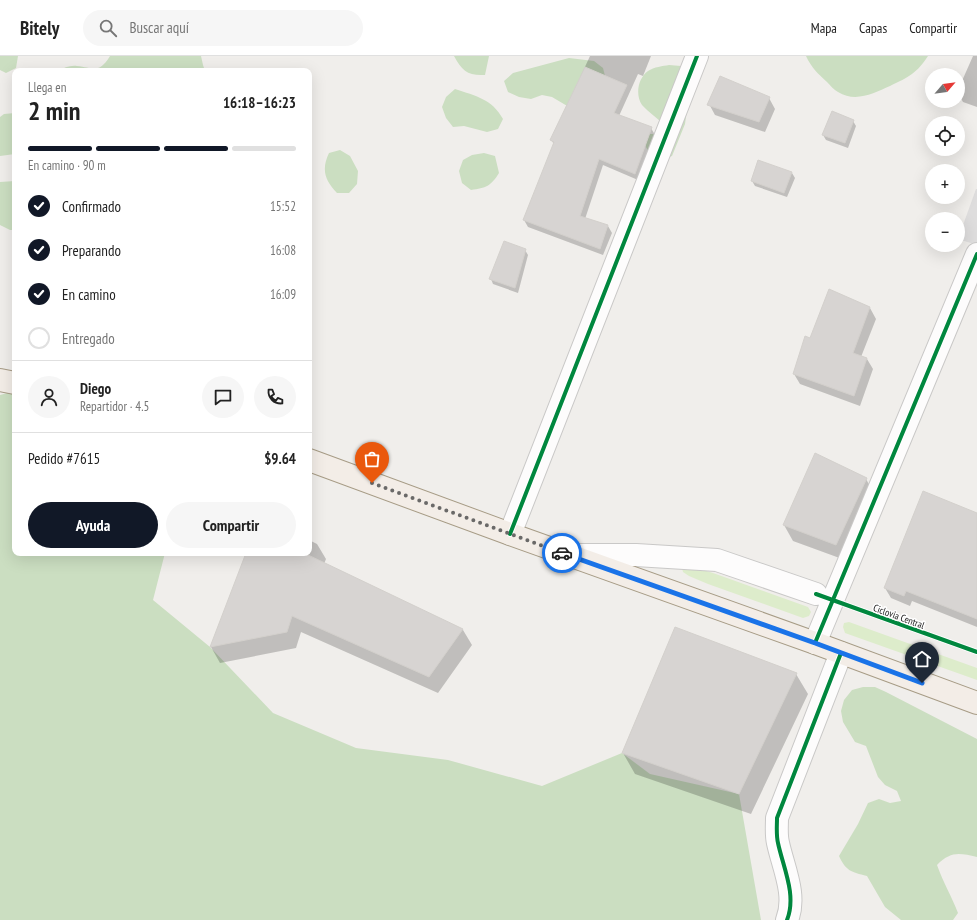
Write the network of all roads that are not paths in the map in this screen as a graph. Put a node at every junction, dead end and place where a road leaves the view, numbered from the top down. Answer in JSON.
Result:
{"nodes":[{"id":1,"x":698,"y":56,"type":"edge"},
{"id":2,"x":977,"y":254,"type":"edge"},
{"id":3,"x":0,"y":380,"type":"edge"},
{"id":4,"x":12,"y":382,"type":"edge"},
{"id":5,"x":312,"y":461,"type":"edge"},
{"id":6,"x":510,"y":534,"type":"junction"},
{"id":7,"x":568,"y":555,"type":"junction"},
{"id":8,"x":816,"y":594,"type":"dead end"},
{"id":9,"x":815,"y":643,"type":"junction"},
{"id":10,"x":841,"y":652,"type":"junction"},
{"id":11,"x":977,"y":703,"type":"edge"},
{"id":12,"x":787,"y":920,"type":"edge"}],
"edges":[{"from":1,"to":6,"type":"street"},
{"from":2,"to":9,"type":"street"},
{"from":3,"to":4,"type":"main road"},
{"from":5,"to":6,"type":"main road"},
{"from":6,"to":7,"type":"main road"},
{"from":7,"to":8,"type":"street"},
{"from":7,"to":9,"type":"main road"},
{"from":9,"to":10,"type":"main road"},
{"from":10,"to":11,"type":"main road"},
{"from":10,"to":12,"type":"street"}]}
